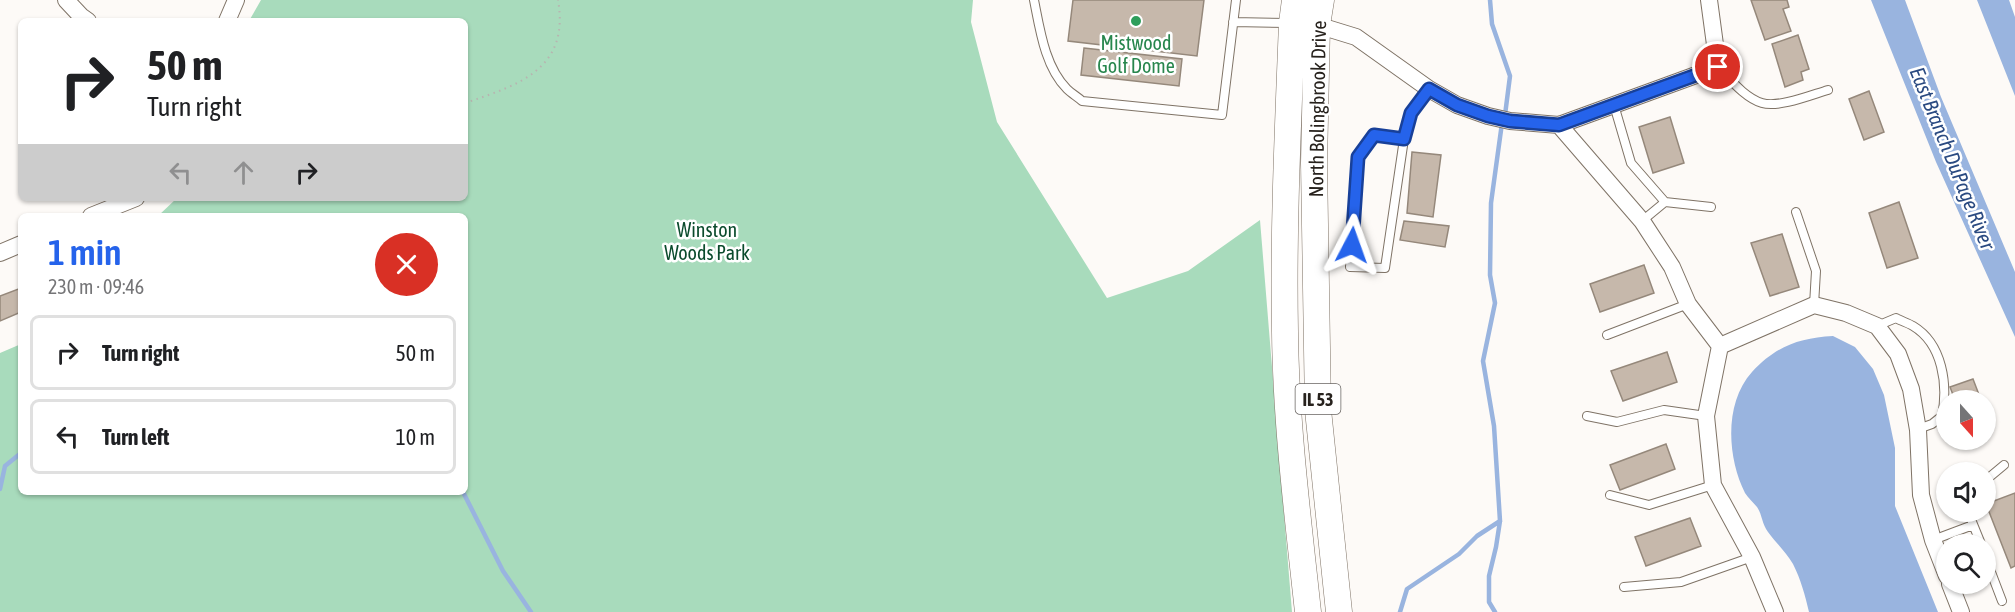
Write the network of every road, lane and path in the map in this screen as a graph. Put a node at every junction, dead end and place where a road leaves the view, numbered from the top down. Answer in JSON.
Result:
{"nodes":[{"id":1,"x":66,"y":0,"type":"edge"},
{"id":2,"x":236,"y":0,"type":"edge"},
{"id":3,"x":558,"y":0,"type":"edge"},
{"id":4,"x":1034,"y":0,"type":"edge"},
{"id":5,"x":1236,"y":0,"type":"edge"},
{"id":6,"x":1321,"y":0,"type":"edge"},
{"id":7,"x":1709,"y":0,"type":"edge"},
{"id":8,"x":1294,"y":11,"type":"edge"},
{"id":9,"x":84,"y":18,"type":"edge"},
{"id":10,"x":228,"y":18,"type":"edge"},
{"id":11,"x":1233,"y":22,"type":"junction"},
{"id":12,"x":1317,"y":25,"type":"junction"},
{"id":13,"x":1718,"y":67,"type":"junction"},
{"id":14,"x":1429,"y":89,"type":"junction"},
{"id":15,"x":1828,"y":90,"type":"dead end"},
{"id":16,"x":468,"y":102,"type":"edge"},
{"id":17,"x":1614,"y":105,"type":"junction"},
{"id":18,"x":1559,"y":125,"type":"junction"},
{"id":19,"x":1404,"y":139,"type":"junction"},
{"id":20,"x":128,"y":201,"type":"edge"},
{"id":21,"x":1665,"y":202,"type":"junction"},
{"id":22,"x":1711,"y":207,"type":"dead end"},
{"id":23,"x":1796,"y":212,"type":"dead end"},
{"id":24,"x":98,"y":213,"type":"edge"},
{"id":25,"x":1642,"y":220,"type":"junction"},
{"id":26,"x":18,"y":245,"type":"edge"},
{"id":27,"x":0,"y":253,"type":"edge"},
{"id":28,"x":1688,"y":304,"type":"junction"},
{"id":29,"x":1814,"y":305,"type":"junction"},
{"id":30,"x":1876,"y":326,"type":"junction"},
{"id":31,"x":1607,"y":335,"type":"dead end"},
{"id":32,"x":1720,"y":346,"type":"junction"},
{"id":33,"x":1587,"y":416,"type":"dead end"},
{"id":34,"x":1706,"y":416,"type":"junction"},
{"id":35,"x":1918,"y":429,"type":"junction"},
{"id":36,"x":2004,"y":465,"type":"dead end"},
{"id":37,"x":1996,"y":472,"type":"edge"},
{"id":38,"x":1713,"y":485,"type":"junction"},
{"id":39,"x":1610,"y":495,"type":"dead end"},
{"id":40,"x":1972,"y":522,"type":"edge"},
{"id":41,"x":1973,"y":525,"type":"junction"},
{"id":42,"x":1977,"y":534,"type":"edge"},
{"id":43,"x":1933,"y":540,"type":"junction"},
{"id":44,"x":1936,"y":548,"type":"edge"},
{"id":45,"x":1752,"y":557,"type":"junction"},
{"id":46,"x":1996,"y":585,"type":"edge"},
{"id":47,"x":1624,"y":587,"type":"dead end"},
{"id":48,"x":1954,"y":594,"type":"edge"},
{"id":49,"x":2002,"y":601,"type":"dead end"},
{"id":50,"x":1308,"y":612,"type":"edge"},
{"id":51,"x":1339,"y":612,"type":"edge"},
{"id":52,"x":1775,"y":612,"type":"edge"},
{"id":53,"x":1961,"y":612,"type":"edge"}],
"edges":[{"from":1,"to":9,"type":"street"},
{"from":2,"to":10,"type":"street"},
{"from":3,"to":16,"type":"path"},
{"from":4,"to":11,"type":"lane"},
{"from":5,"to":11,"type":"lane"},
{"from":6,"to":12,"type":"main road","name":"North Bolingbrook Drive","number":"IL 53"},
{"from":7,"to":13,"type":"street"},
{"from":8,"to":11,"type":"lane"},
{"from":8,"to":50,"type":"main road","name":"North Bolingbrook Drive","number":"IL 53"},
{"from":12,"to":14,"type":"street"},
{"from":12,"to":51,"type":"main road","name":"North Bolingbrook Drive","number":"IL 53"},
{"from":13,"to":15,"type":"lane"},
{"from":13,"to":17,"type":"street"},
{"from":14,"to":18,"type":"street"},
{"from":14,"to":19,"type":"lane"},
{"from":17,"to":18,"type":"street"},
{"from":17,"to":21,"type":"lane"},
{"from":18,"to":25,"type":"street"},
{"from":19,"to":19,"type":"lane"},
{"from":20,"to":24,"type":"street"},
{"from":21,"to":22,"type":"lane"},
{"from":21,"to":25,"type":"lane"},
{"from":23,"to":29,"type":"lane"},
{"from":25,"to":28,"type":"street"},
{"from":26,"to":27,"type":"street"},
{"from":28,"to":31,"type":"lane"},
{"from":28,"to":32,"type":"street"},
{"from":29,"to":30,"type":"street"},
{"from":29,"to":32,"type":"street"},
{"from":30,"to":35,"type":"street"},
{"from":30,"to":35,"type":"lane"},
{"from":32,"to":34,"type":"street"},
{"from":33,"to":34,"type":"lane"},
{"from":34,"to":38,"type":"street"},
{"from":35,"to":43,"type":"street"},
{"from":36,"to":37,"type":"lane"},
{"from":38,"to":39,"type":"lane"},
{"from":38,"to":45,"type":"street"},
{"from":40,"to":41,"type":"lane"},
{"from":41,"to":42,"type":"lane"},
{"from":41,"to":43,"type":"lane"},
{"from":43,"to":44,"type":"street"},
{"from":45,"to":47,"type":"lane"},
{"from":45,"to":52,"type":"street"},
{"from":46,"to":49,"type":"lane"},
{"from":48,"to":53,"type":"street"}]}
